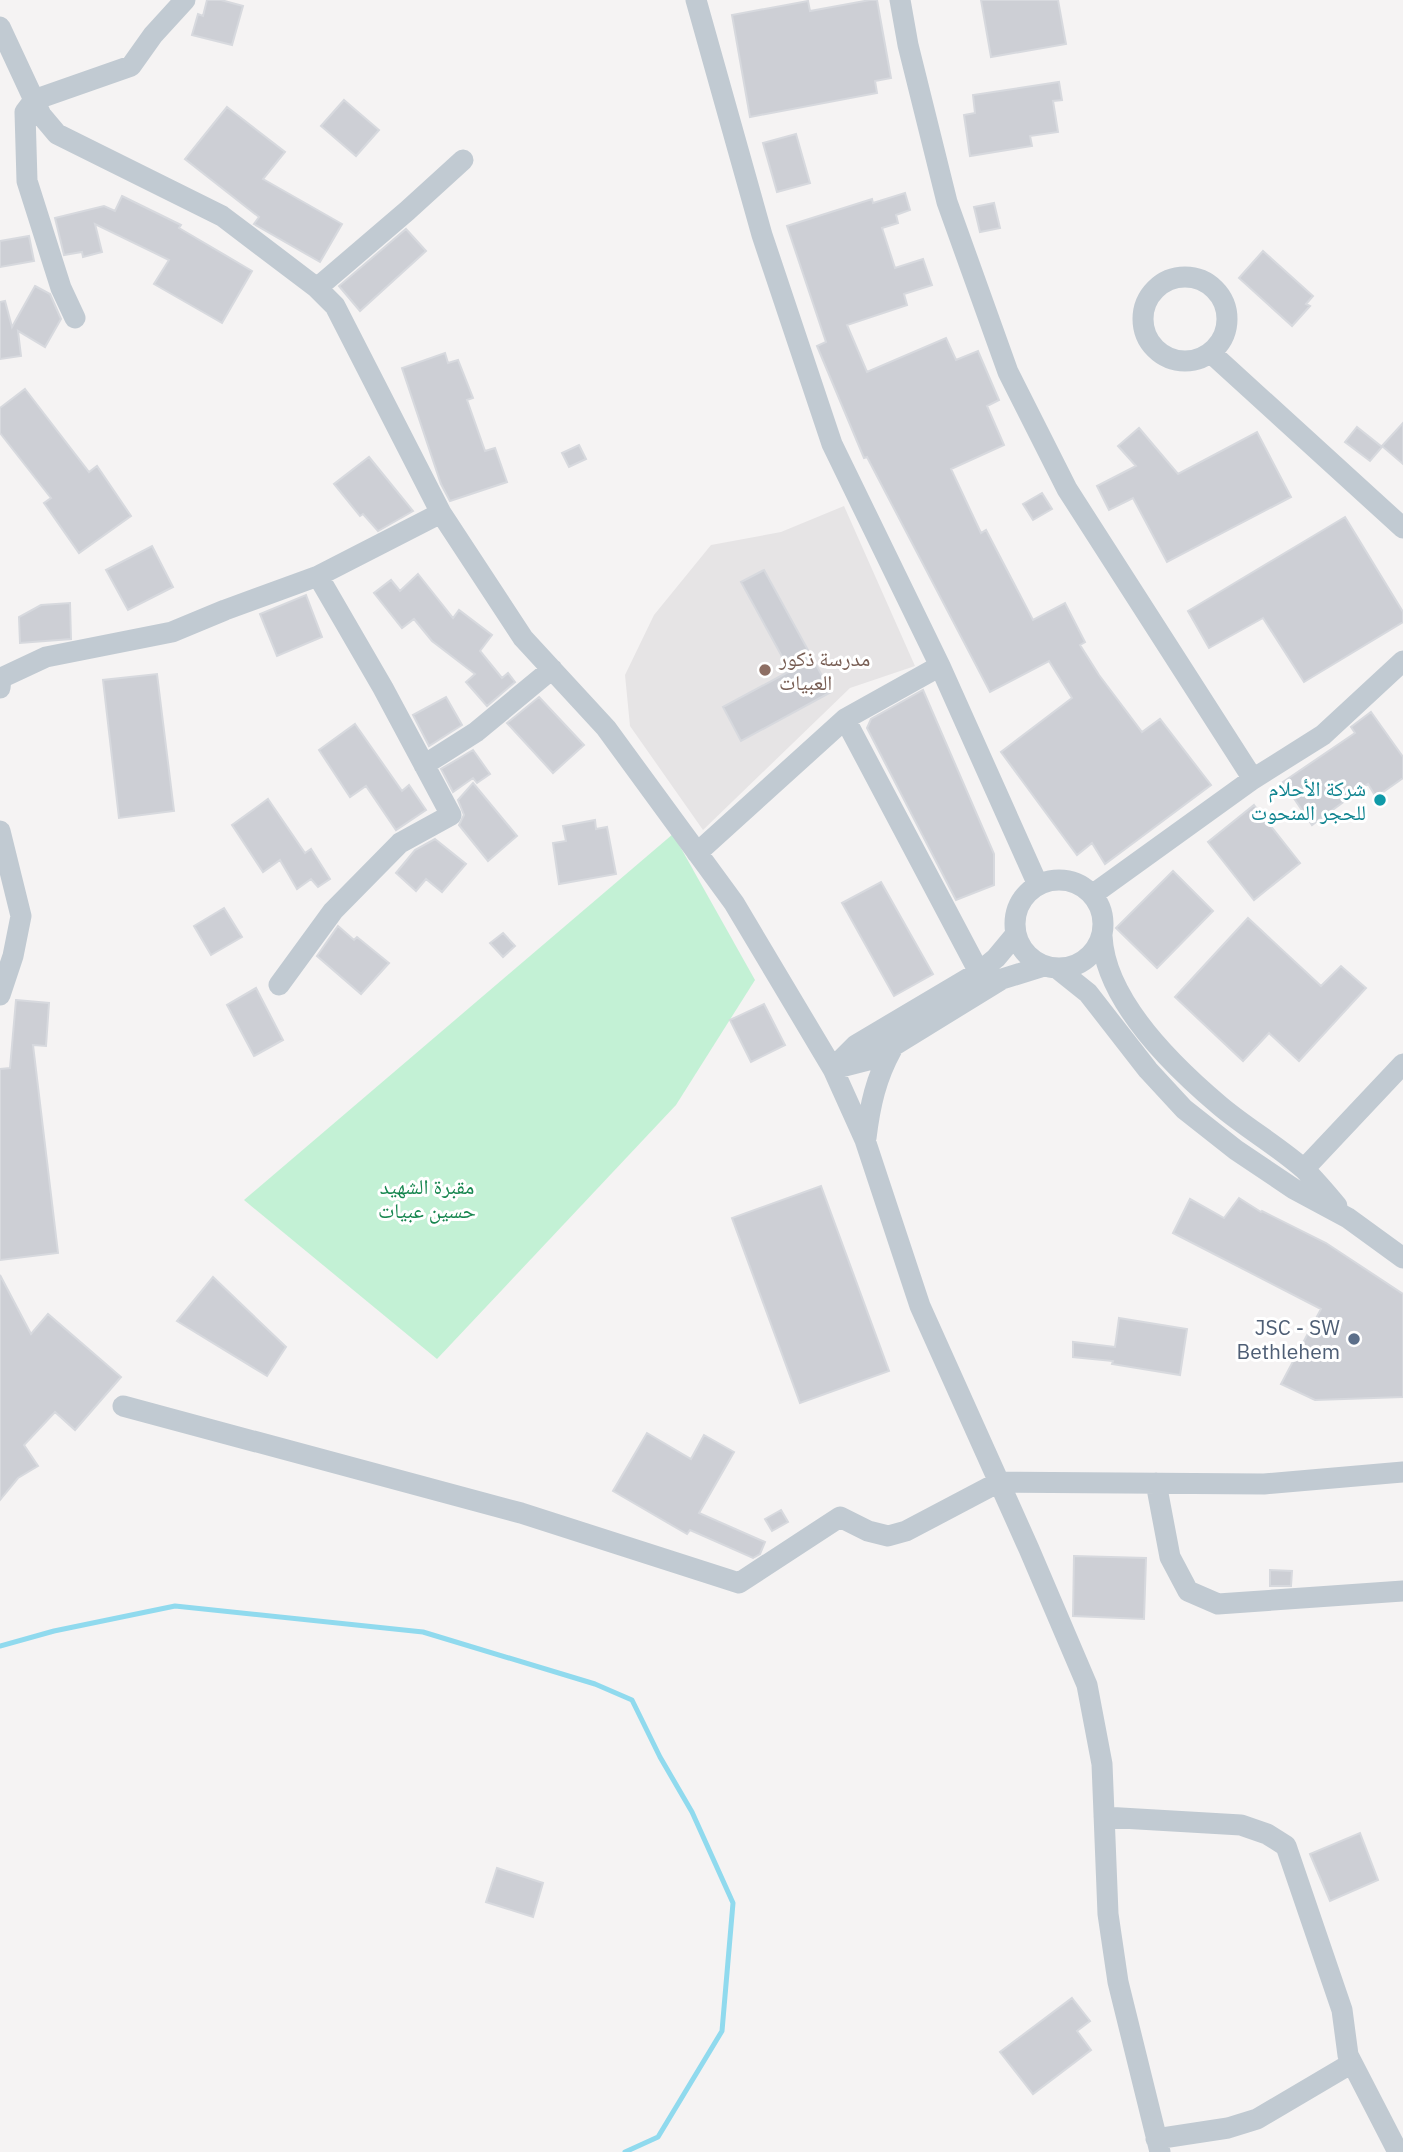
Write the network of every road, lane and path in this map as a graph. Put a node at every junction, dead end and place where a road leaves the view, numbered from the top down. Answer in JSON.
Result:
{"nodes":[{"id":1,"x":185,"y":0,"type":"edge"},
{"id":2,"x":696,"y":0,"type":"edge"},
{"id":3,"x":900,"y":0,"type":"edge"},
{"id":4,"x":0,"y":27,"type":"edge"},
{"id":5,"x":34,"y":100,"type":"junction"},
{"id":6,"x":463,"y":160,"type":"dead end"},
{"id":7,"x":317,"y":288,"type":"junction"},
{"id":8,"x":75,"y":318,"type":"dead end"},
{"id":9,"x":1211,"y":353,"type":"junction"},
{"id":10,"x":441,"y":513,"type":"junction"},
{"id":11,"x":1403,"y":528,"type":"edge"},
{"id":12,"x":318,"y":576,"type":"junction"},
{"id":13,"x":1403,"y":661,"type":"edge"},
{"id":14,"x":940,"y":666,"type":"junction"},
{"id":15,"x":552,"y":669,"type":"junction"},
{"id":16,"x":0,"y":688,"type":"edge"},
{"id":17,"x":845,"y":719,"type":"junction"},
{"id":18,"x":424,"y":765,"type":"junction"},
{"id":19,"x":1253,"y":779,"type":"junction"},
{"id":20,"x":0,"y":831,"type":"edge"},
{"id":21,"x":697,"y":853,"type":"junction"},
{"id":22,"x":1038,"y":885,"type":"junction"},
{"id":23,"x":1092,"y":895,"type":"junction"},
{"id":24,"x":1016,"y":934,"type":"junction"},
{"id":25,"x":1102,"y":936,"type":"junction"},
{"id":26,"x":1051,"y":967,"type":"junction"},
{"id":27,"x":979,"y":972,"type":"junction"},
{"id":28,"x":279,"y":985,"type":"dead end"},
{"id":29,"x":0,"y":995,"type":"edge"},
{"id":30,"x":894,"y":1046,"type":"junction"},
{"id":31,"x":1403,"y":1064,"type":"edge"},
{"id":32,"x":833,"y":1069,"type":"junction"},
{"id":33,"x":865,"y":1140,"type":"junction"},
{"id":34,"x":1304,"y":1170,"type":"junction"},
{"id":35,"x":1348,"y":1218,"type":"junction"},
{"id":36,"x":1403,"y":1258,"type":"edge"},
{"id":37,"x":123,"y":1406,"type":"dead end"},
{"id":38,"x":1403,"y":1472,"type":"edge"},
{"id":39,"x":999,"y":1482,"type":"junction"},
{"id":40,"x":1156,"y":1483,"type":"junction"},
{"id":41,"x":1403,"y":1591,"type":"edge"},
{"id":42,"x":1104,"y":1817,"type":"junction"},
{"id":43,"x":1352,"y":2063,"type":"junction"},
{"id":44,"x":1158,"y":2145,"type":"edge"},
{"id":45,"x":1398,"y":2152,"type":"edge"}],
"edges":[{"from":1,"to":5,"type":"street"},
{"from":2,"to":14,"type":"street"},
{"from":3,"to":19,"type":"street"},
{"from":4,"to":5,"type":"street"},
{"from":5,"to":7,"type":"street"},
{"from":5,"to":8,"type":"street"},
{"from":6,"to":7,"type":"street"},
{"from":7,"to":10,"type":"street"},
{"from":9,"to":9,"type":"street"},
{"from":9,"to":11,"type":"street"},
{"from":10,"to":12,"type":"street"},
{"from":10,"to":15,"type":"street"},
{"from":12,"to":16,"type":"street"},
{"from":12,"to":18,"type":"street"},
{"from":13,"to":19,"type":"street"},
{"from":14,"to":17,"type":"street"},
{"from":14,"to":22,"type":"street"},
{"from":15,"to":18,"type":"street"},
{"from":15,"to":21,"type":"street"},
{"from":17,"to":21,"type":"street"},
{"from":17,"to":27,"type":"street"},
{"from":18,"to":28,"type":"street"},
{"from":19,"to":23,"type":"street"},
{"from":20,"to":29,"type":"street"},
{"from":21,"to":32,"type":"street"},
{"from":22,"to":23,"type":"street"},
{"from":22,"to":24,"type":"street"},
{"from":23,"to":25,"type":"street"},
{"from":24,"to":26,"type":"street"},
{"from":24,"to":27,"type":"street"},
{"from":25,"to":26,"type":"street"},
{"from":25,"to":34,"type":"street"},
{"from":26,"to":30,"type":"street"},
{"from":26,"to":35,"type":"street"},
{"from":27,"to":32,"type":"street"},
{"from":30,"to":32,"type":"street"},
{"from":30,"to":33,"type":"street"},
{"from":31,"to":34,"type":"street"},
{"from":32,"to":33,"type":"street"},
{"from":33,"to":39,"type":"street"},
{"from":34,"to":35,"type":"street"},
{"from":35,"to":36,"type":"street"},
{"from":37,"to":39,"type":"street"},
{"from":38,"to":40,"type":"street"},
{"from":39,"to":40,"type":"street"},
{"from":39,"to":42,"type":"street"},
{"from":40,"to":41,"type":"street"},
{"from":42,"to":43,"type":"street"},
{"from":42,"to":44,"type":"street"},
{"from":43,"to":44,"type":"street"},
{"from":43,"to":45,"type":"street"}]}
